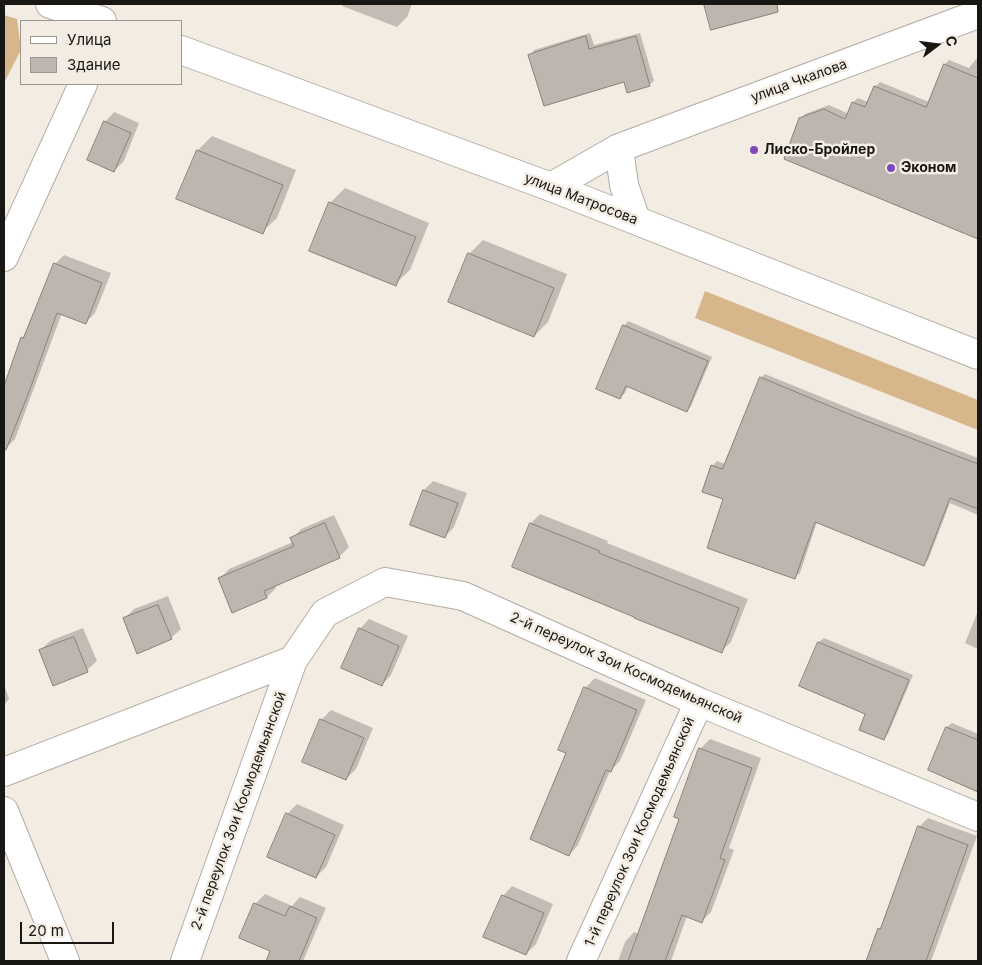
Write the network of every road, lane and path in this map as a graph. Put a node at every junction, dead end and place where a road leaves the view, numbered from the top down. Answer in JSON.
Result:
{"nodes":[{"id":1,"x":50,"y":4,"type":"edge"},
{"id":2,"x":978,"y":14,"type":"edge"},
{"id":3,"x":99,"y":20,"type":"edge"},
{"id":4,"x":182,"y":50,"type":"edge"},
{"id":5,"x":83,"y":85,"type":"edge"},
{"id":6,"x":619,"y":148,"type":"junction"},
{"id":7,"x":551,"y":187,"type":"junction"},
{"id":8,"x":636,"y":220,"type":"junction"},
{"id":9,"x":4,"y":257,"type":"edge"},
{"id":10,"x":978,"y":355,"type":"edge"},
{"id":11,"x":292,"y":660,"type":"junction"},
{"id":12,"x":698,"y":702,"type":"junction"},
{"id":13,"x":4,"y":772,"type":"edge"},
{"id":14,"x":4,"y":811,"type":"edge"},
{"id":15,"x":978,"y":817,"type":"edge"},
{"id":16,"x":65,"y":961,"type":"edge"},
{"id":17,"x":185,"y":961,"type":"edge"},
{"id":18,"x":581,"y":961,"type":"edge"}],
"edges":[{"from":1,"to":3,"type":"street"},
{"from":2,"to":6,"type":"street","name":"улица Чкалова"},
{"from":4,"to":7,"type":"street","name":"улица Матросова"},
{"from":5,"to":9,"type":"street"},
{"from":6,"to":7,"type":"street","name":"улица Чкалова"},
{"from":6,"to":8,"type":"street"},
{"from":7,"to":8,"type":"street","name":"улица Матросова"},
{"from":8,"to":10,"type":"street","name":"улица Матросова"},
{"from":11,"to":12,"type":"street","name":"2-й переулок Зои Космодемьянской"},
{"from":11,"to":13,"type":"street"},
{"from":11,"to":17,"type":"street","name":"2-й переулок Зои Космодемьянской"},
{"from":12,"to":15,"type":"street","name":"2-й переулок Зои Космодемьянской"},
{"from":12,"to":18,"type":"street","name":"1-й переулок Зои Космодемьянской"},
{"from":14,"to":16,"type":"street"}]}
